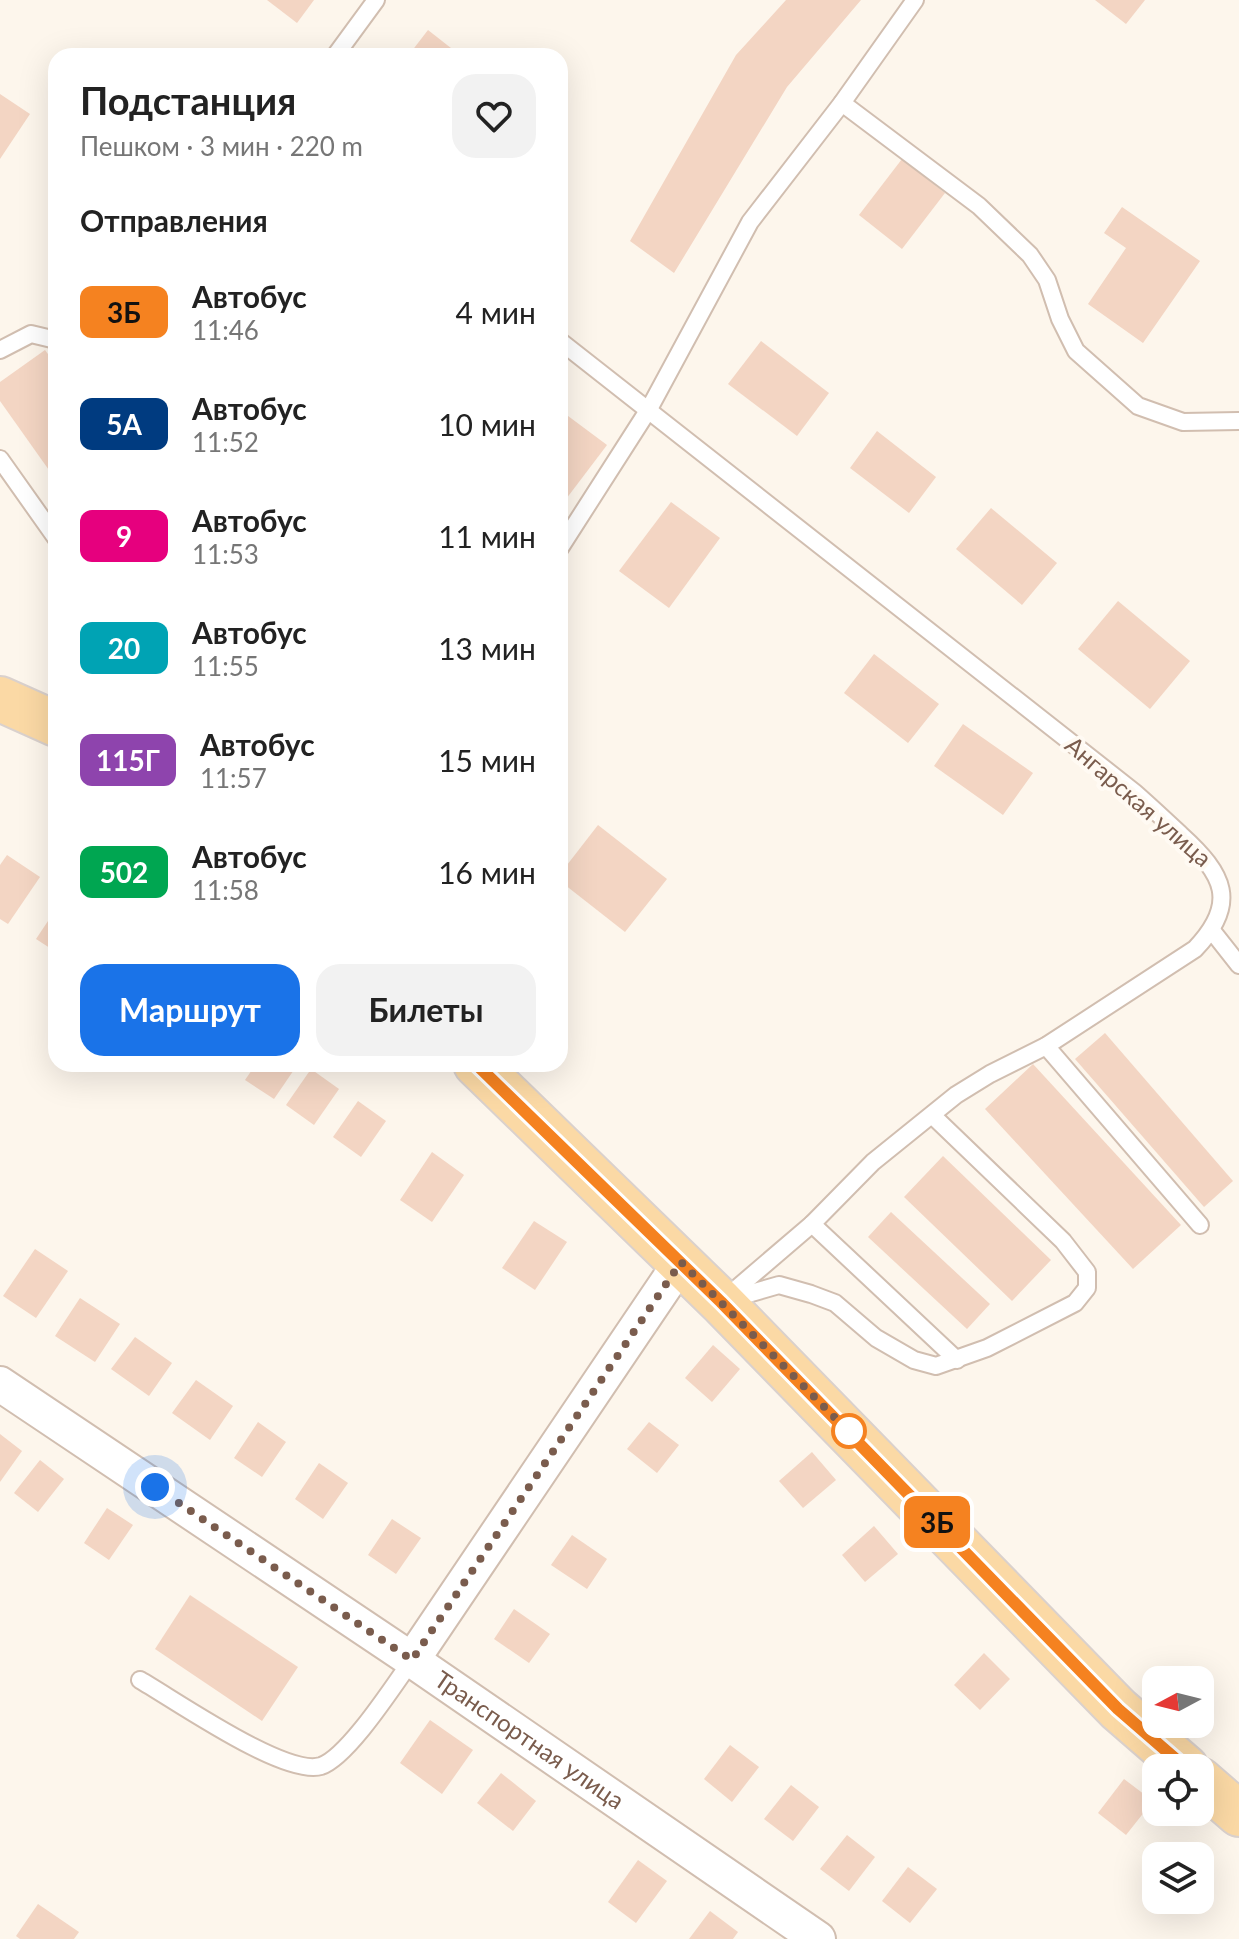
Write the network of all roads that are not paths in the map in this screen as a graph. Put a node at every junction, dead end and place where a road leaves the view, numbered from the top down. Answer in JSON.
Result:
{"nodes":[{"id":1,"x":376,"y":0,"type":"edge"},
{"id":2,"x":915,"y":0,"type":"edge"},
{"id":3,"x":341,"y":48,"type":"edge"},
{"id":4,"x":842,"y":103,"type":"junction"},
{"id":5,"x":48,"y":338,"type":"edge"},
{"id":6,"x":568,"y":347,"type":"edge"},
{"id":7,"x":0,"y":350,"type":"edge"},
{"id":8,"x":649,"y":409,"type":"junction"},
{"id":9,"x":1239,"y":421,"type":"edge"},
{"id":10,"x":0,"y":459,"type":"edge"},
{"id":11,"x":48,"y":527,"type":"edge"},
{"id":12,"x":568,"y":536,"type":"edge"},
{"id":13,"x":0,"y":699,"type":"edge"},
{"id":14,"x":48,"y":720,"type":"edge"},
{"id":15,"x":1213,"y":932,"type":"junction"},
{"id":16,"x":1239,"y":965,"type":"edge"},
{"id":17,"x":1046,"y":1046,"type":"junction"},
{"id":18,"x":484,"y":1072,"type":"edge"},
{"id":19,"x":933,"y":1116,"type":"junction"},
{"id":20,"x":812,"y":1224,"type":"junction"},
{"id":21,"x":1200,"y":1225,"type":"dead end"},
{"id":22,"x":681,"y":1262,"type":"junction"},
{"id":23,"x":721,"y":1302,"type":"junction"},
{"id":24,"x":957,"y":1360,"type":"junction"},
{"id":25,"x":0,"y":1384,"type":"edge"},
{"id":26,"x":412,"y":1660,"type":"junction"},
{"id":27,"x":140,"y":1680,"type":"dead end"},
{"id":28,"x":1170,"y":1754,"type":"edge"},
{"id":29,"x":1214,"y":1792,"type":"edge"},
{"id":30,"x":1239,"y":1814,"type":"edge"},
{"id":31,"x":818,"y":1939,"type":"edge"}],
"edges":[{"from":1,"to":3,"type":"lane"},
{"from":2,"to":4,"type":"lane"},
{"from":4,"to":8,"type":"lane"},
{"from":4,"to":9,"type":"lane"},
{"from":5,"to":7,"type":"lane"},
{"from":6,"to":8,"type":"lane","name":"Ангарская улица"},
{"from":8,"to":12,"type":"lane"},
{"from":8,"to":15,"type":"lane","name":"Ангарская улица"},
{"from":10,"to":11,"type":"lane"},
{"from":13,"to":14,"type":"main road"},
{"from":15,"to":16,"type":"lane"},
{"from":15,"to":17,"type":"lane"},
{"from":17,"to":19,"type":"lane"},
{"from":17,"to":21,"type":"lane"},
{"from":18,"to":22,"type":"main road"},
{"from":19,"to":20,"type":"lane"},
{"from":19,"to":24,"type":"lane"},
{"from":20,"to":23,"type":"lane"},
{"from":20,"to":24,"type":"lane"},
{"from":22,"to":23,"type":"main road"},
{"from":22,"to":26,"type":"street"},
{"from":23,"to":24,"type":"lane"},
{"from":23,"to":28,"type":"main road"},
{"from":25,"to":26,"type":"street","name":"Транспортная улица"},
{"from":26,"to":27,"type":"lane"},
{"from":26,"to":31,"type":"street","name":"Транспортная улица"},
{"from":29,"to":30,"type":"main road"}]}
